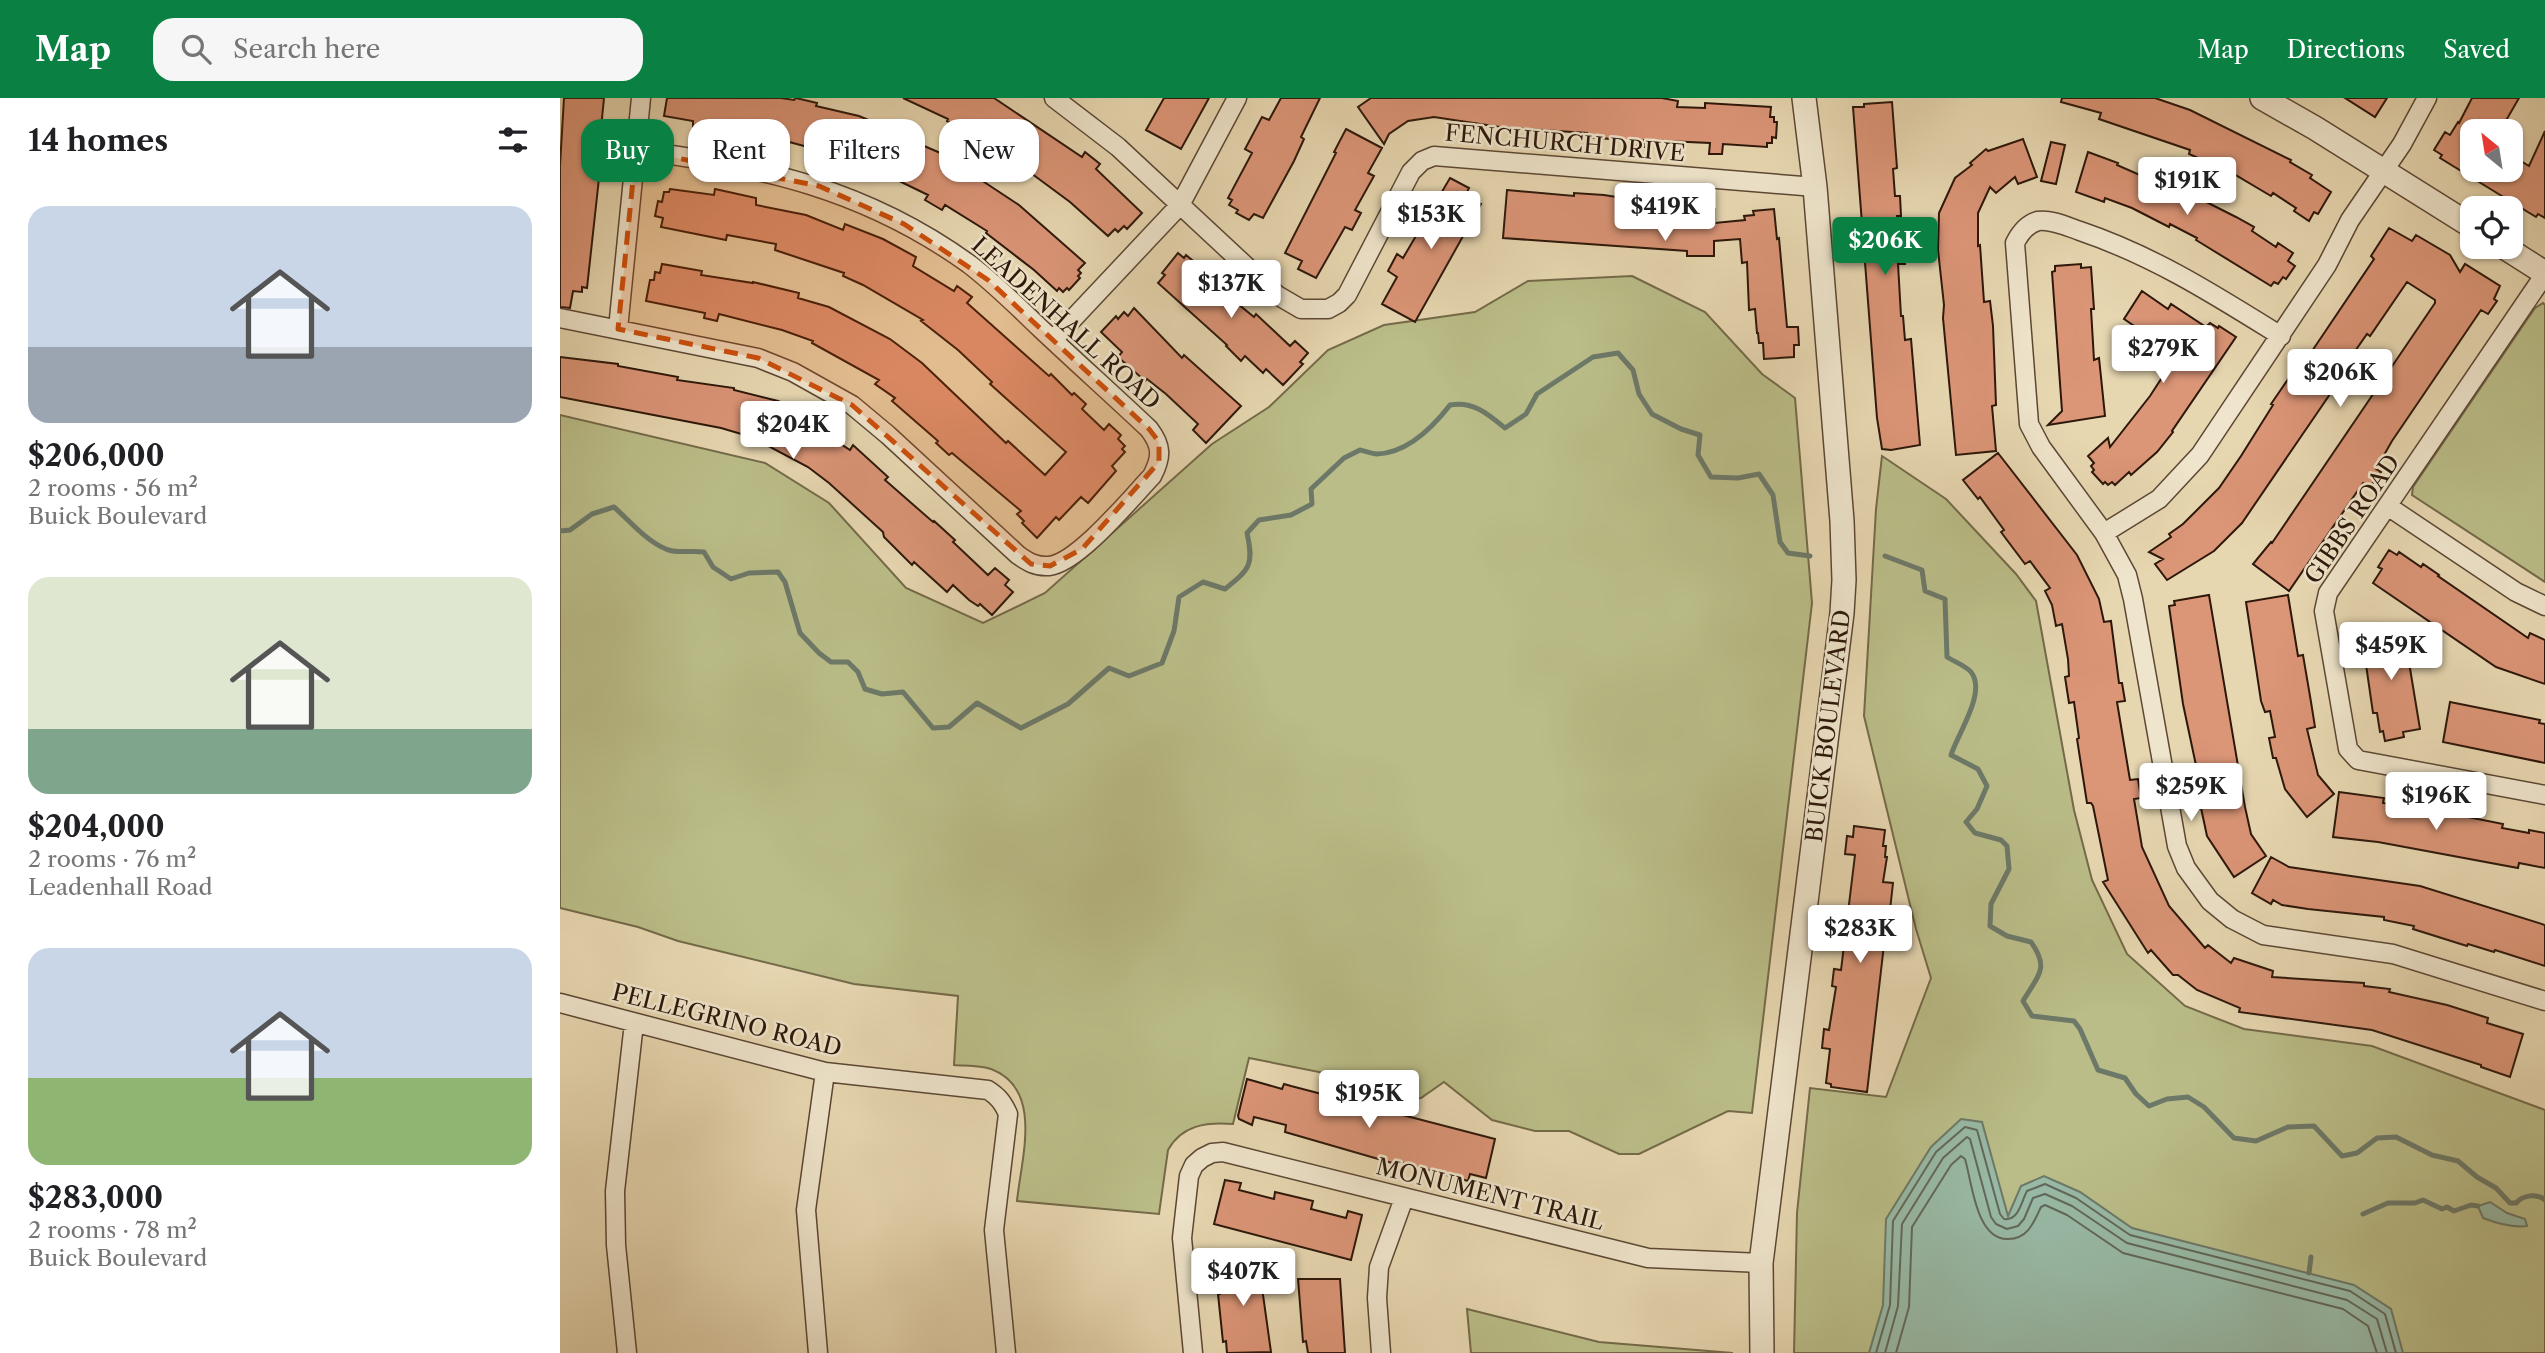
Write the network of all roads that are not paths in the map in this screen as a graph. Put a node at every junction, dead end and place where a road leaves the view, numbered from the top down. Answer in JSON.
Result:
{"nodes":[{"id":1,"x":641,"y":98,"type":"edge"},
{"id":2,"x":1054,"y":98,"type":"edge"},
{"id":3,"x":1237,"y":98,"type":"edge"},
{"id":4,"x":1804,"y":98,"type":"edge"},
{"id":5,"x":2262,"y":98,"type":"edge"},
{"id":6,"x":2427,"y":98,"type":"edge"},
{"id":7,"x":639,"y":119,"type":"edge"},
{"id":8,"x":674,"y":157,"type":"edge"},
{"id":9,"x":2383,"y":171,"type":"junction"},
{"id":10,"x":633,"y":182,"type":"edge"},
{"id":11,"x":1815,"y":187,"type":"junction"},
{"id":12,"x":1181,"y":205,"type":"junction"},
{"id":13,"x":2460,"y":219,"type":"edge"},
{"id":14,"x":2523,"y":259,"type":"edge"},
{"id":15,"x":2545,"y":273,"type":"edge"},
{"id":16,"x":560,"y":318,"type":"edge"},
{"id":17,"x":618,"y":329,"type":"junction"},
{"id":18,"x":2281,"y":336,"type":"junction"},
{"id":19,"x":1053,"y":340,"type":"junction"},
{"id":20,"x":2389,"y":507,"type":"junction"},
{"id":21,"x":2104,"y":533,"type":"junction"},
{"id":22,"x":2545,"y":606,"type":"edge"},
{"id":23,"x":2545,"y":795,"type":"edge"},
{"id":24,"x":2545,"y":1001,"type":"edge"},
{"id":25,"x":560,"y":1003,"type":"edge"},
{"id":26,"x":634,"y":1023,"type":"junction"},
{"id":27,"x":824,"y":1072,"type":"junction"},
{"id":28,"x":1404,"y":1198,"type":"junction"},
{"id":29,"x":1761,"y":1263,"type":"junction"},
{"id":30,"x":627,"y":1353,"type":"edge"},
{"id":31,"x":818,"y":1353,"type":"edge"},
{"id":32,"x":1006,"y":1353,"type":"edge"},
{"id":33,"x":1194,"y":1353,"type":"edge"},
{"id":34,"x":1381,"y":1353,"type":"edge"},
{"id":35,"x":1762,"y":1353,"type":"edge"}],
"edges":[{"from":1,"to":7,"type":"street"},
{"from":2,"to":12,"type":"street","name":"FENCHURCH DRIVE"},
{"from":3,"to":12,"type":"street"},
{"from":4,"to":11,"type":"street","name":"BUICK BOULEVARD"},
{"from":5,"to":9,"type":"street"},
{"from":6,"to":9,"type":"street"},
{"from":8,"to":19,"type":"street","name":"LEADENHALL ROAD"},
{"from":9,"to":13,"type":"street"},
{"from":9,"to":18,"type":"street"},
{"from":10,"to":17,"type":"street"},
{"from":11,"to":12,"type":"street","name":"FENCHURCH DRIVE"},
{"from":11,"to":29,"type":"street","name":"BUICK BOULEVARD"},
{"from":12,"to":19,"type":"street"},
{"from":14,"to":15,"type":"street"},
{"from":15,"to":20,"type":"street","name":"GIBBS ROAD"},
{"from":16,"to":17,"type":"street","name":"LEADENHALL ROAD"},
{"from":17,"to":19,"type":"street","name":"LEADENHALL ROAD"},
{"from":18,"to":21,"type":"street"},
{"from":18,"to":21,"type":"street"},
{"from":20,"to":22,"type":"street"},
{"from":20,"to":23,"type":"street","name":"GIBBS ROAD"},
{"from":21,"to":24,"type":"street"},
{"from":25,"to":26,"type":"street","name":"PELLEGRINO ROAD"},
{"from":26,"to":27,"type":"street","name":"PELLEGRINO ROAD"},
{"from":26,"to":30,"type":"street"},
{"from":27,"to":31,"type":"street"},
{"from":27,"to":32,"type":"street","name":"PELLEGRINO ROAD"},
{"from":28,"to":29,"type":"street","name":"MONUMENT TRAIL"},
{"from":28,"to":33,"type":"street","name":"MONUMENT TRAIL"},
{"from":28,"to":34,"type":"street"},
{"from":29,"to":35,"type":"street","name":"BUICK BOULEVARD"}]}
